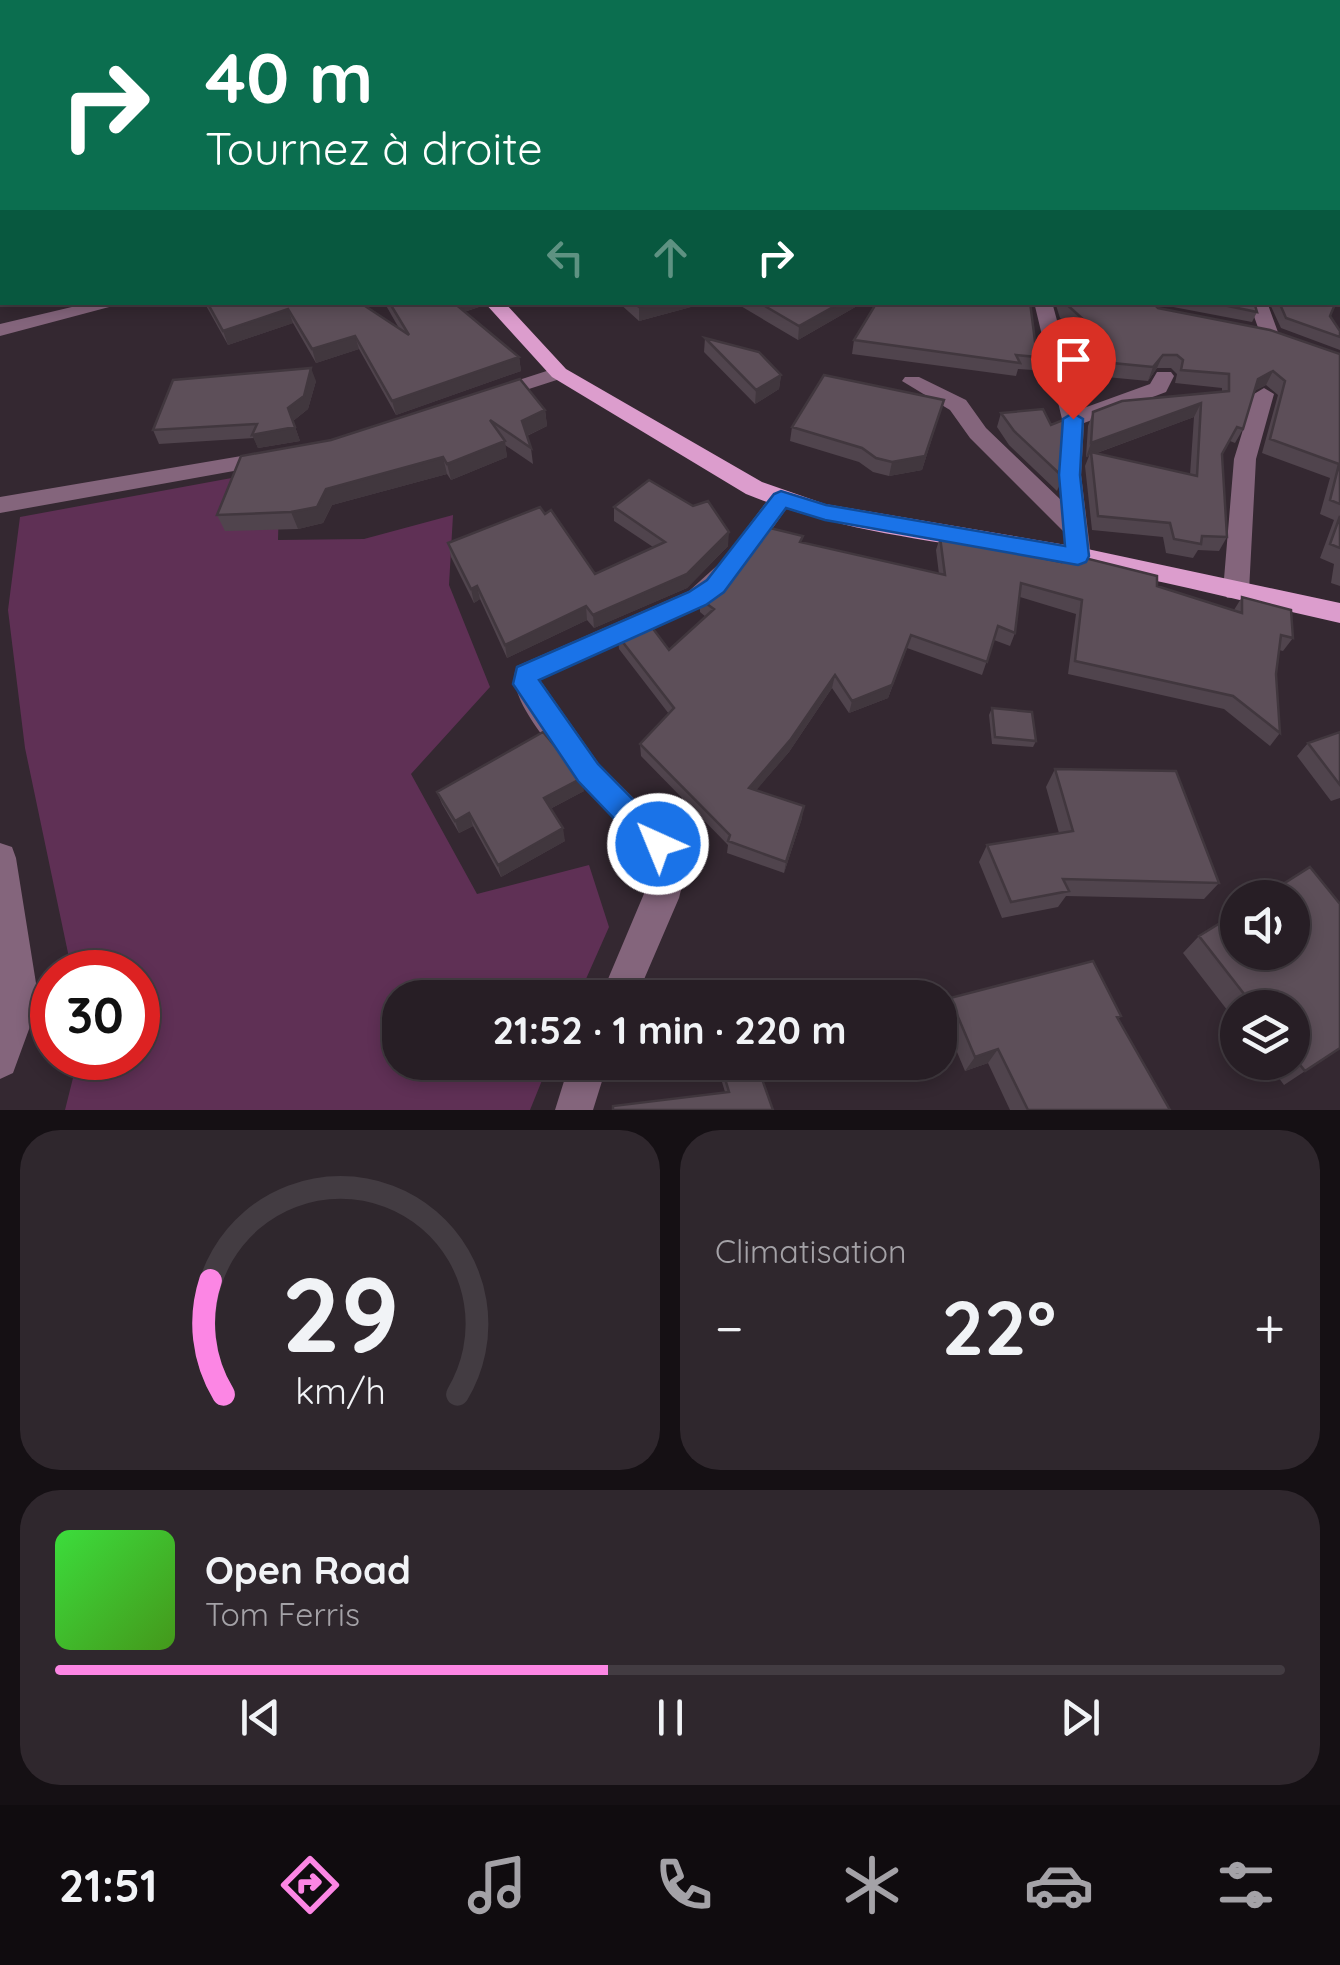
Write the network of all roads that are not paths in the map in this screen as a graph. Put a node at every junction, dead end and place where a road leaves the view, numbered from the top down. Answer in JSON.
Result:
{"nodes":[{"id":1,"x":106,"y":305,"type":"edge"},
{"id":2,"x":496,"y":305,"type":"edge"},
{"id":3,"x":1044,"y":305,"type":"edge"},
{"id":4,"x":1259,"y":305,"type":"edge"},
{"id":5,"x":0,"y":330,"type":"edge"},
{"id":6,"x":1268,"y":336,"type":"edge"},
{"id":7,"x":559,"y":373,"type":"junction"},
{"id":8,"x":1164,"y":376,"type":"edge"},
{"id":9,"x":912,"y":381,"type":"dead end"},
{"id":10,"x":1264,"y":394,"type":"edge"},
{"id":11,"x":471,"y":402,"type":"edge"},
{"id":12,"x":1073,"y":419,"type":"junction"},
{"id":13,"x":298,"y":454,"type":"edge"},
{"id":14,"x":781,"y":499,"type":"junction"},
{"id":15,"x":1,"y":510,"type":"edge"},
{"id":16,"x":1073,"y":526,"type":"junction"},
{"id":17,"x":1078,"y":556,"type":"junction"},
{"id":18,"x":1236,"y":591,"type":"junction"},
{"id":19,"x":1340,"y":613,"type":"edge"},
{"id":20,"x":0,"y":858,"type":"edge"},
{"id":21,"x":626,"y":980,"type":"edge"},
{"id":22,"x":0,"y":1060,"type":"edge"},
{"id":23,"x":583,"y":1080,"type":"edge"},
{"id":24,"x":574,"y":1110,"type":"edge"}],
"edges":[{"from":1,"to":5,"type":"street"},
{"from":2,"to":7,"type":"main road"},
{"from":3,"to":12,"type":"street"},
{"from":4,"to":6,"type":"street"},
{"from":7,"to":11,"type":"street"},
{"from":7,"to":14,"type":"main road"},
{"from":8,"to":12,"type":"street"},
{"from":9,"to":16,"type":"street"},
{"from":10,"to":18,"type":"street"},
{"from":12,"to":16,"type":"street"},
{"from":13,"to":15,"type":"street"},
{"from":14,"to":17,"type":"main road"},
{"from":14,"to":21,"type":"street"},
{"from":16,"to":17,"type":"street"},
{"from":17,"to":18,"type":"main road"},
{"from":18,"to":19,"type":"main road"},
{"from":20,"to":22,"type":"street"},
{"from":23,"to":24,"type":"street"}]}
